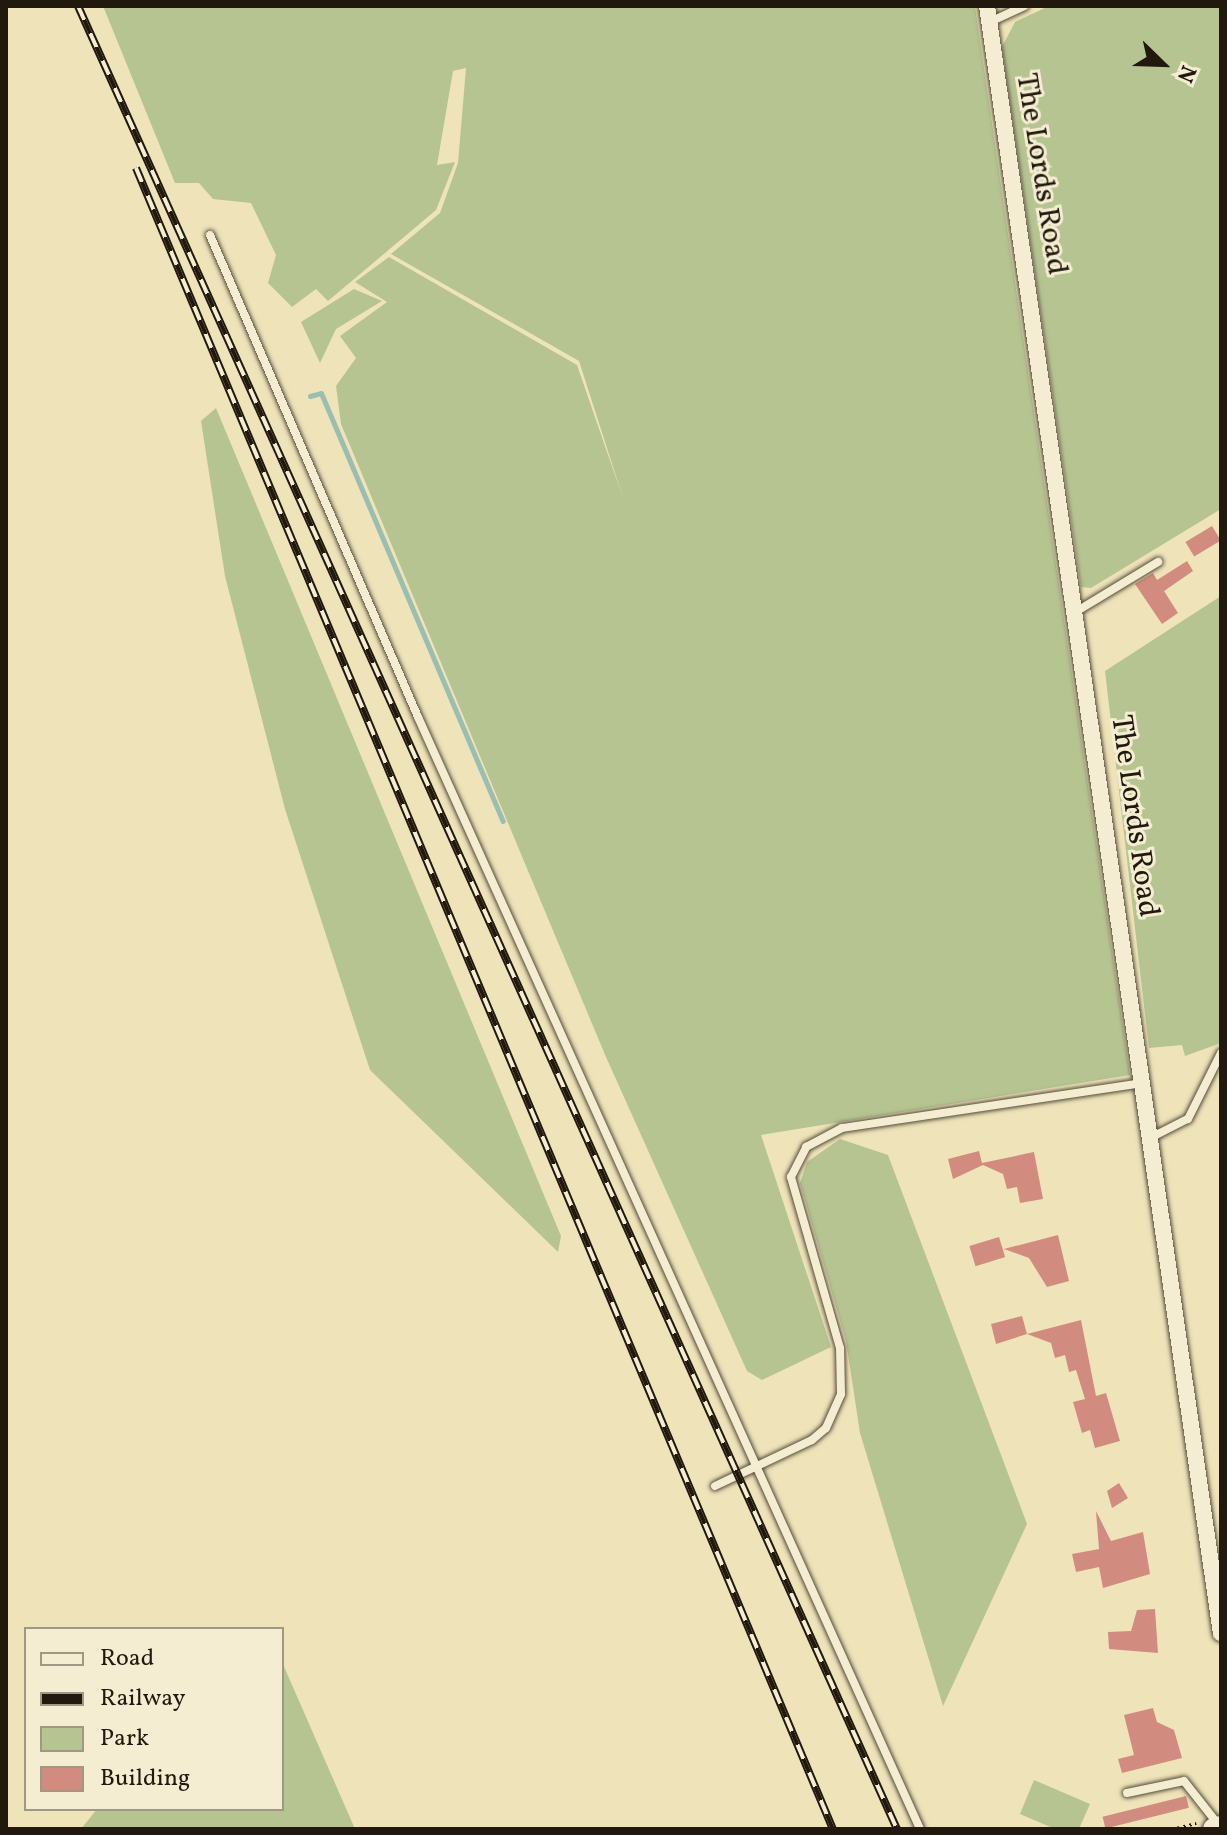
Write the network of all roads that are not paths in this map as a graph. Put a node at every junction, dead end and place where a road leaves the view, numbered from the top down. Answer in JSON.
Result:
{"nodes":[{"id":1,"x":1024,"y":6,"type":"edge"},
{"id":2,"x":988,"y":14,"type":"edge"},
{"id":3,"x":210,"y":235,"type":"dead end"},
{"id":4,"x":1158,"y":562,"type":"dead end"},
{"id":5,"x":1077,"y":611,"type":"junction"},
{"id":6,"x":1221,"y":1053,"type":"edge"},
{"id":7,"x":1144,"y":1083,"type":"junction"},
{"id":8,"x":1154,"y":1136,"type":"junction"},
{"id":9,"x":754,"y":1469,"type":"junction"},
{"id":10,"x":715,"y":1486,"type":"dead end"},
{"id":11,"x":1221,"y":1633,"type":"edge"},
{"id":12,"x":1127,"y":1793,"type":"dead end"},
{"id":13,"x":1218,"y":1828,"type":"edge"},
{"id":14,"x":920,"y":1829,"type":"edge"}],
"edges":[{"from":1,"to":2,"type":"lane"},
{"from":2,"to":5,"type":"street","name":"The Lords Road"},
{"from":3,"to":9,"type":"lane"},
{"from":4,"to":5,"type":"lane"},
{"from":5,"to":7,"type":"street","name":"The Lords Road"},
{"from":6,"to":8,"type":"lane"},
{"from":7,"to":8,"type":"street","name":"The Lords Road"},
{"from":7,"to":9,"type":"lane"},
{"from":8,"to":11,"type":"street","name":"The Lords Road"},
{"from":9,"to":10,"type":"lane"},
{"from":9,"to":14,"type":"lane"},
{"from":12,"to":13,"type":"lane"}]}
